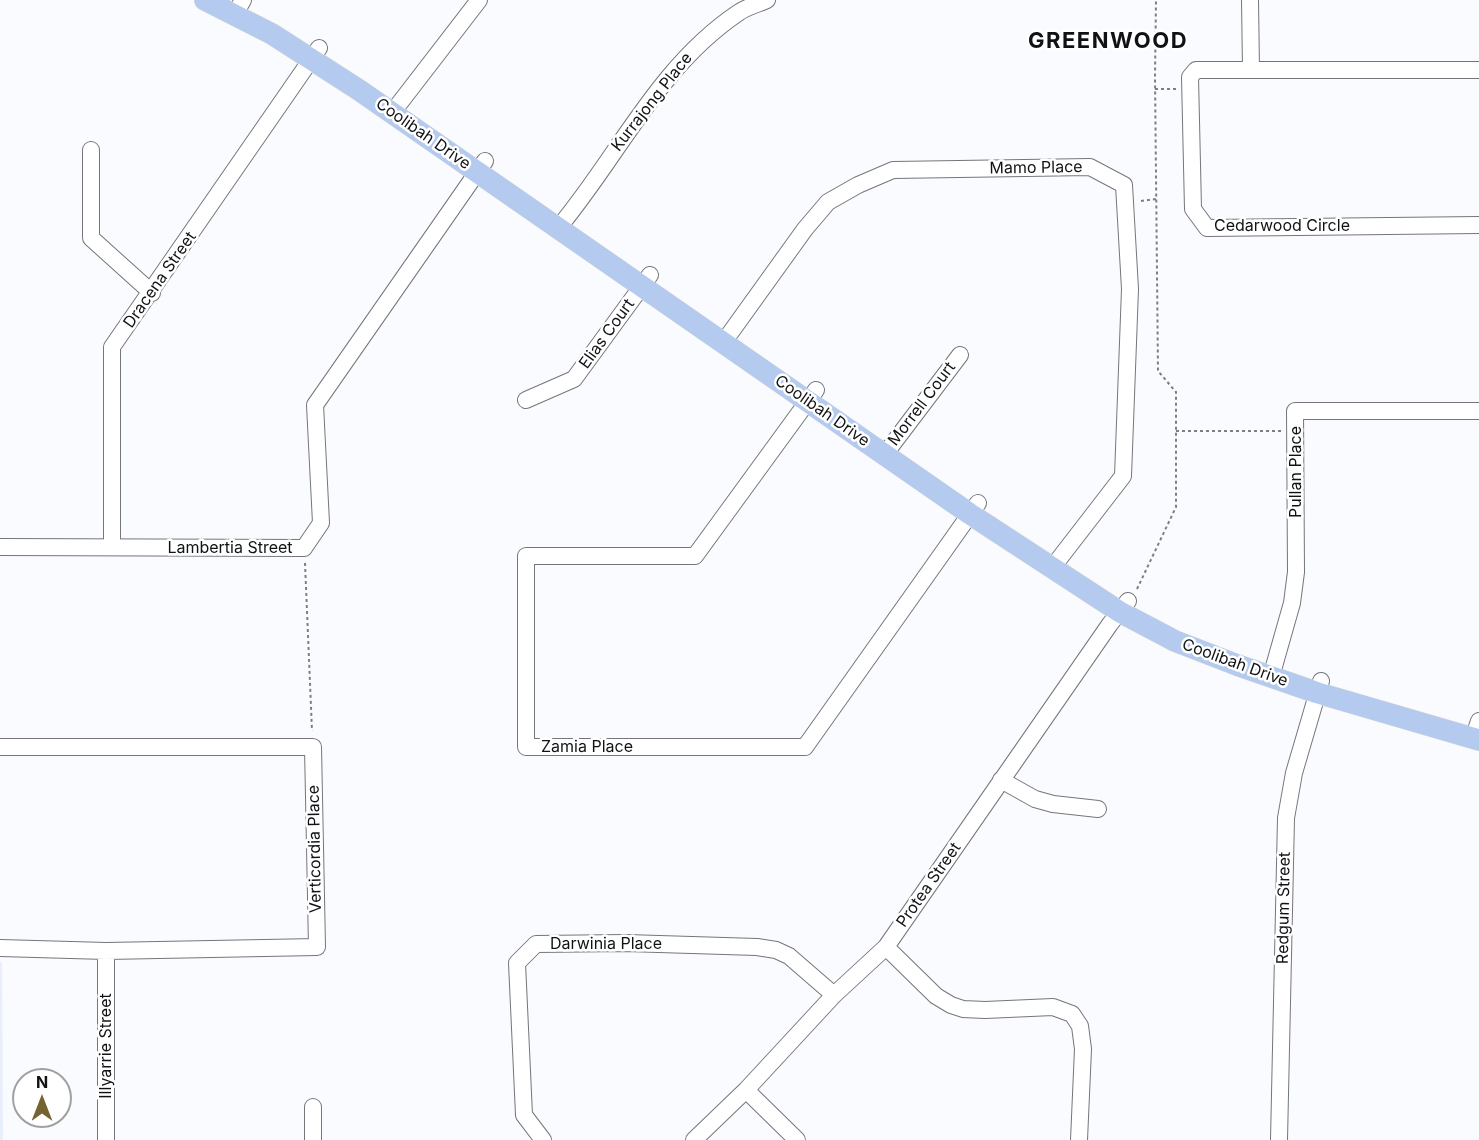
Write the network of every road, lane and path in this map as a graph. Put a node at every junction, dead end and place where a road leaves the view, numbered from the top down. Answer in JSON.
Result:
{"nodes":[{"id":1,"x":205,"y":0,"type":"edge"},
{"id":2,"x":480,"y":0,"type":"edge"},
{"id":3,"x":767,"y":0,"type":"edge"},
{"id":4,"x":1156,"y":0,"type":"edge"},
{"id":5,"x":1250,"y":0,"type":"edge"},
{"id":6,"x":239,"y":4,"type":"edge"},
{"id":7,"x":315,"y":53,"type":"junction"},
{"id":8,"x":1251,"y":69,"type":"junction"},
{"id":9,"x":1479,"y":70,"type":"edge"},
{"id":10,"x":1190,"y":89,"type":"junction"},
{"id":11,"x":1155,"y":90,"type":"junction"},
{"id":12,"x":396,"y":108,"type":"junction"},
{"id":13,"x":91,"y":150,"type":"dead end"},
{"id":14,"x":481,"y":167,"type":"junction"},
{"id":15,"x":562,"y":223,"type":"junction"},
{"id":16,"x":1479,"y":225,"type":"edge"},
{"id":17,"x":646,"y":280,"type":"junction"},
{"id":18,"x":152,"y":293,"type":"junction"},
{"id":19,"x":727,"y":337,"type":"junction"},
{"id":20,"x":960,"y":355,"type":"dead end"},
{"id":21,"x":811,"y":395,"type":"junction"},
{"id":22,"x":526,"y":400,"type":"dead end"},
{"id":23,"x":1479,"y":411,"type":"edge"},
{"id":24,"x":1176,"y":430,"type":"junction"},
{"id":25,"x":1296,"y":431,"type":"junction"},
{"id":26,"x":888,"y":449,"type":"junction"},
{"id":27,"x":974,"y":508,"type":"junction"},
{"id":28,"x":0,"y":547,"type":"edge"},
{"id":29,"x":112,"y":547,"type":"junction"},
{"id":30,"x":304,"y":548,"type":"junction"},
{"id":31,"x":1056,"y":563,"type":"junction"},
{"id":32,"x":1124,"y":607,"type":"junction"},
{"id":33,"x":1272,"y":671,"type":"junction"},
{"id":34,"x":1319,"y":687,"type":"junction"},
{"id":35,"x":1477,"y":731,"type":"edge"},
{"id":36,"x":0,"y":747,"type":"edge"},
{"id":37,"x":313,"y":747,"type":"junction"},
{"id":38,"x":1001,"y":780,"type":"junction"},
{"id":39,"x":1098,"y":809,"type":"dead end"},
{"id":40,"x":886,"y":946,"type":"junction"},
{"id":41,"x":0,"y":948,"type":"edge"},
{"id":42,"x":106,"y":951,"type":"junction"},
{"id":43,"x":834,"y":995,"type":"junction"},
{"id":44,"x":746,"y":1090,"type":"junction"},
{"id":45,"x":313,"y":1107,"type":"dead end"},
{"id":46,"x":106,"y":1140,"type":"edge"},
{"id":47,"x":314,"y":1140,"type":"edge"},
{"id":48,"x":543,"y":1140,"type":"edge"},
{"id":49,"x":694,"y":1140,"type":"edge"},
{"id":50,"x":798,"y":1140,"type":"edge"},
{"id":51,"x":1079,"y":1140,"type":"edge"},
{"id":52,"x":1279,"y":1140,"type":"edge"}],
"edges":[{"from":1,"to":6,"type":"main road","name":"Coolibah Drive"},
{"from":2,"to":12,"type":"street"},
{"from":3,"to":15,"type":"street","name":"Kurrajong Place"},
{"from":4,"to":11,"type":"path"},
{"from":5,"to":8,"type":"street"},
{"from":6,"to":7,"type":"main road","name":"Coolibah Drive"},
{"from":7,"to":12,"type":"main road","name":"Coolibah Drive"},
{"from":7,"to":18,"type":"street","name":"Dracena Street"},
{"from":8,"to":9,"type":"street"},
{"from":8,"to":10,"type":"street"},
{"from":10,"to":11,"type":"path"},
{"from":10,"to":16,"type":"street","name":"Cedarwood Circle"},
{"from":11,"to":24,"type":"path"},
{"from":12,"to":14,"type":"main road","name":"Coolibah Drive"},
{"from":13,"to":18,"type":"street"},
{"from":14,"to":15,"type":"main road","name":"Coolibah Drive"},
{"from":14,"to":30,"type":"street","name":"Lambertia Street"},
{"from":15,"to":17,"type":"main road","name":"Coolibah Drive"},
{"from":17,"to":19,"type":"main road","name":"Coolibah Drive"},
{"from":17,"to":22,"type":"street","name":"Elias Court"},
{"from":18,"to":29,"type":"street","name":"Dracena Street"},
{"from":19,"to":21,"type":"main road","name":"Coolibah Drive"},
{"from":19,"to":31,"type":"street","name":"Mamo Place"},
{"from":20,"to":26,"type":"street","name":"Morrell Court"},
{"from":21,"to":26,"type":"main road","name":"Coolibah Drive"},
{"from":21,"to":27,"type":"street","name":"Zamia Place"},
{"from":23,"to":25,"type":"street","name":"Pullan Place"},
{"from":24,"to":25,"type":"path"},
{"from":24,"to":32,"type":"path"},
{"from":25,"to":33,"type":"street","name":"Pullan Place"},
{"from":26,"to":27,"type":"main road","name":"Coolibah Drive"},
{"from":27,"to":31,"type":"main road","name":"Coolibah Drive"},
{"from":28,"to":29,"type":"street","name":"Lambertia Street"},
{"from":29,"to":30,"type":"street","name":"Lambertia Street"},
{"from":30,"to":37,"type":"path"},
{"from":31,"to":32,"type":"main road","name":"Coolibah Drive"},
{"from":32,"to":33,"type":"main road","name":"Coolibah Drive"},
{"from":32,"to":38,"type":"street","name":"Protea Street"},
{"from":33,"to":34,"type":"main road","name":"Coolibah Drive"},
{"from":34,"to":35,"type":"main road","name":"Coolibah Drive"},
{"from":34,"to":52,"type":"street","name":"Redgum Street"},
{"from":36,"to":37,"type":"street"},
{"from":37,"to":42,"type":"street","name":"Verticordia Place"},
{"from":38,"to":39,"type":"street"},
{"from":38,"to":40,"type":"street","name":"Protea Street"},
{"from":40,"to":43,"type":"street","name":"Protea Street"},
{"from":40,"to":51,"type":"street"},
{"from":41,"to":42,"type":"street","name":"Verticordia Place"},
{"from":42,"to":46,"type":"street","name":"Illyarrie Street"},
{"from":43,"to":44,"type":"street","name":"Protea Street"},
{"from":43,"to":48,"type":"street","name":"Darwinia Place"},
{"from":44,"to":49,"type":"street","name":"Protea Street"},
{"from":44,"to":50,"type":"street"},
{"from":45,"to":47,"type":"street"}]}
